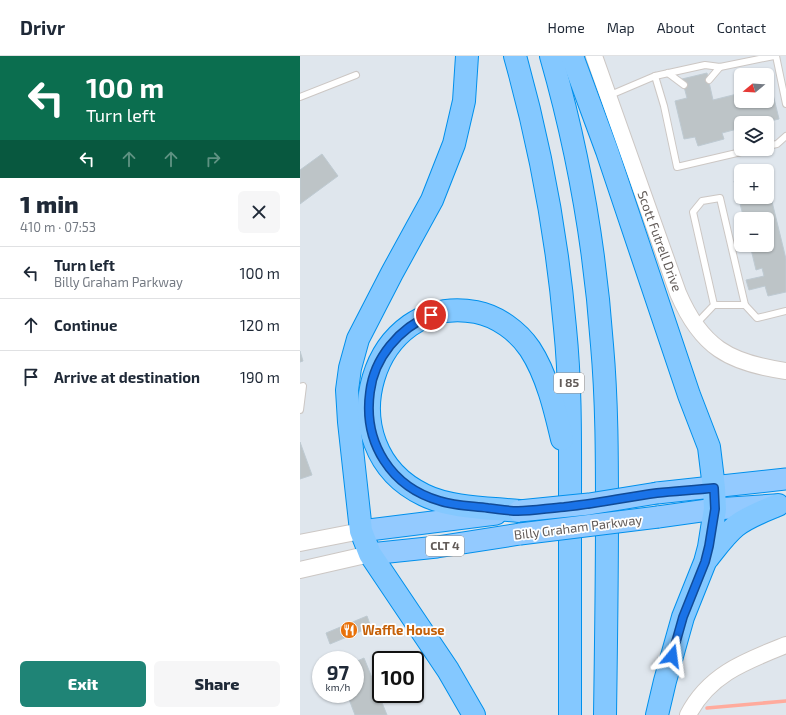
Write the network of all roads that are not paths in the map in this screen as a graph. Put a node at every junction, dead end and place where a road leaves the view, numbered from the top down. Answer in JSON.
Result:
{"nodes":[{"id":1,"x":467,"y":56,"type":"edge"},
{"id":2,"x":515,"y":56,"type":"edge"},
{"id":3,"x":551,"y":56,"type":"edge"},
{"id":4,"x":572,"y":56,"type":"edge"},
{"id":5,"x":775,"y":56,"type":"edge"},
{"id":6,"x":596,"y":57,"type":"edge"},
{"id":7,"x":720,"y":67,"type":"junction"},
{"id":8,"x":668,"y":73,"type":"junction"},
{"id":9,"x":356,"y":75,"type":"dead end"},
{"id":10,"x":655,"y":76,"type":"junction"},
{"id":11,"x":708,"y":80,"type":"dead end"},
{"id":12,"x":684,"y":85,"type":"dead end"},
{"id":13,"x":608,"y":96,"type":"junction"},
{"id":14,"x":300,"y":97,"type":"edge"},
{"id":15,"x":786,"y":104,"type":"edge"},
{"id":16,"x":786,"y":136,"type":"edge"},
{"id":17,"x":774,"y":145,"type":"edge"},
{"id":18,"x":734,"y":154,"type":"edge"},
{"id":19,"x":714,"y":304,"type":"junction"},
{"id":20,"x":744,"y":305,"type":"junction"},
{"id":21,"x":786,"y":311,"type":"edge"},
{"id":22,"x":695,"y":326,"type":"junction"},
{"id":23,"x":786,"y":371,"type":"edge"},
{"id":24,"x":300,"y":387,"type":"edge"},
{"id":25,"x":300,"y":410,"type":"edge"},
{"id":26,"x":570,"y":473,"type":"junction"},
{"id":27,"x":786,"y":479,"type":"edge"},
{"id":28,"x":714,"y":498,"type":"junction"},
{"id":29,"x":782,"y":505,"type":"edge"},
{"id":30,"x":519,"y":511,"type":"junction"},
{"id":31,"x":362,"y":531,"type":"junction"},
{"id":32,"x":300,"y":543,"type":"edge"},
{"id":33,"x":370,"y":554,"type":"junction"},
{"id":34,"x":705,"y":562,"type":"junction"},
{"id":35,"x":300,"y":570,"type":"edge"},
{"id":36,"x":786,"y":645,"type":"edge"},
{"id":37,"x":474,"y":715,"type":"edge"},
{"id":38,"x":570,"y":715,"type":"edge"},
{"id":39,"x":605,"y":715,"type":"edge"},
{"id":40,"x":657,"y":715,"type":"edge"},
{"id":41,"x":688,"y":715,"type":"edge"}],
"edges":[{"from":1,"to":31,"type":"highway"},
{"from":2,"to":26,"type":"highway","number":"I 85"},
{"from":3,"to":39,"type":"highway"},
{"from":4,"to":28,"type":"highway"},
{"from":5,"to":7,"type":"lane"},
{"from":5,"to":15,"type":"lane"},
{"from":6,"to":13,"type":"street","name":"Scott Futrell Drive"},
{"from":7,"to":8,"type":"lane"},
{"from":7,"to":11,"type":"lane"},
{"from":8,"to":10,"type":"lane"},
{"from":8,"to":12,"type":"lane"},
{"from":9,"to":14,"type":"lane"},
{"from":10,"to":13,"type":"lane"},
{"from":10,"to":18,"type":"lane"},
{"from":13,"to":22,"type":"street","name":"Scott Futrell Drive"},
{"from":16,"to":17,"type":"lane"},
{"from":19,"to":20,"type":"lane"},
{"from":19,"to":20,"type":"lane"},
{"from":19,"to":22,"type":"lane"},
{"from":20,"to":21,"type":"lane"},
{"from":22,"to":23,"type":"street","name":"Scott Futrell Drive"},
{"from":24,"to":25,"type":"lane"},
{"from":26,"to":30,"type":"highway"},
{"from":26,"to":38,"type":"highway","number":"I 85"},
{"from":27,"to":28,"type":"highway","name":"Billy Graham Parkway"},
{"from":28,"to":29,"type":"highway","name":"Billy Graham Parkway"},
{"from":28,"to":30,"type":"highway","name":"Billy Graham Parkway","bridge":true},
{"from":28,"to":33,"type":"highway","name":"Billy Graham Parkway","number":"CLT 4","bridge":true},
{"from":28,"to":34,"type":"highway"},
{"from":29,"to":34,"type":"highway"},
{"from":30,"to":31,"type":"highway","name":"Billy Graham Parkway"},
{"from":31,"to":32,"type":"street"},
{"from":31,"to":33,"type":"highway"},
{"from":33,"to":35,"type":"street"},
{"from":33,"to":37,"type":"highway"},
{"from":34,"to":40,"type":"highway"},
{"from":36,"to":41,"type":"street"}]}
